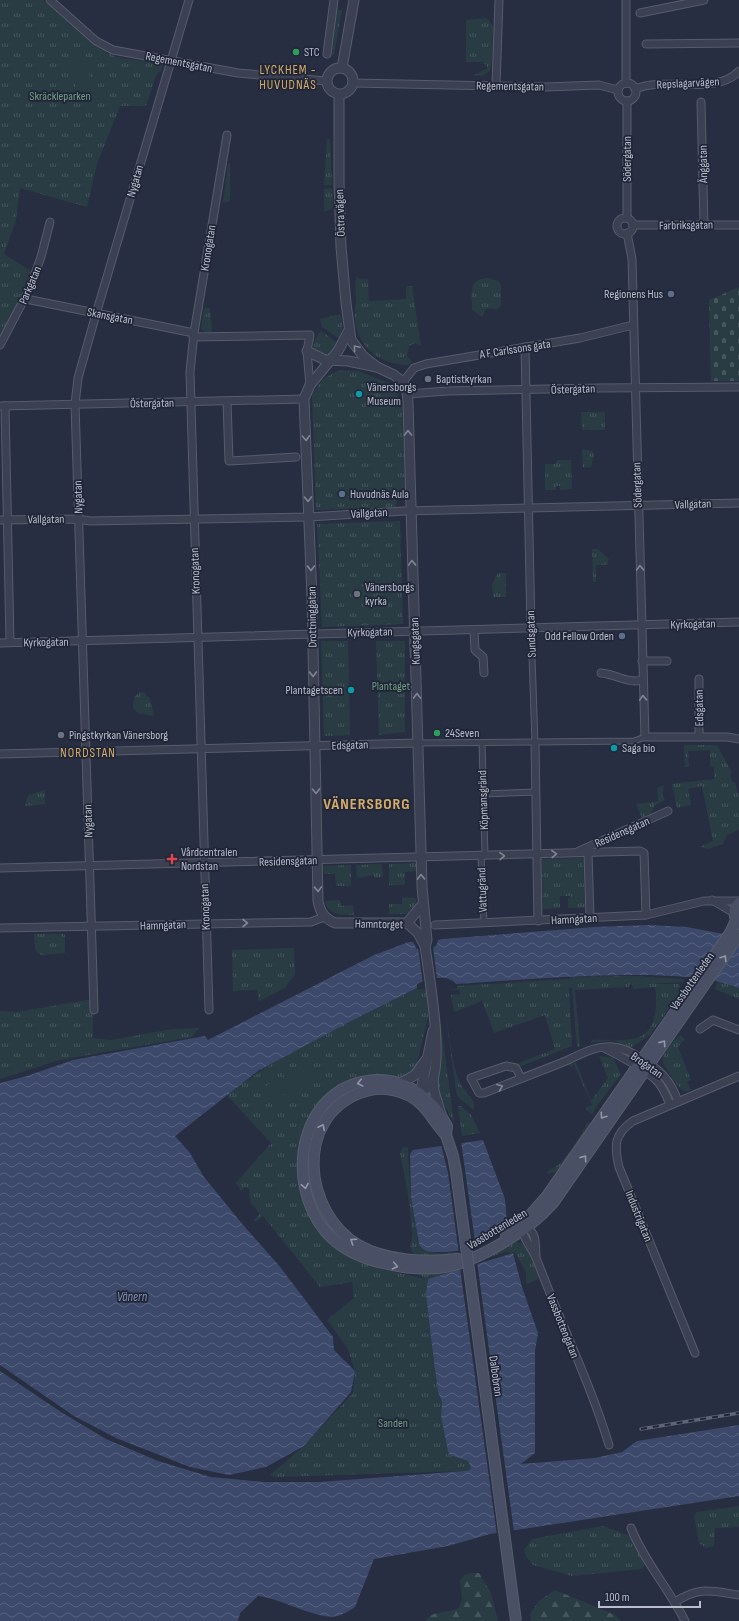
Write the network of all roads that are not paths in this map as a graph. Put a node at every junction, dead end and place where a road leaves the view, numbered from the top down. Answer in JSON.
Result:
{"nodes":[{"id":1,"x":50,"y":0,"type":"edge"},
{"id":2,"x":189,"y":0,"type":"edge"},
{"id":3,"x":334,"y":0,"type":"edge"},
{"id":4,"x":354,"y":0,"type":"edge"},
{"id":5,"x":499,"y":0,"type":"edge"},
{"id":6,"x":626,"y":0,"type":"edge"},
{"id":7,"x":704,"y":0,"type":"edge"},
{"id":8,"x":640,"y":13,"type":"dead end"},
{"id":9,"x":739,"y":43,"type":"edge"},
{"id":10,"x":646,"y":44,"type":"dead end"},
{"id":11,"x":327,"y":54,"type":"dead end"},
{"id":12,"x":170,"y":61,"type":"junction"},
{"id":13,"x":342,"y":68,"type":"junction"},
{"id":14,"x":739,"y":71,"type":"edge"},
{"id":15,"x":326,"y":81,"type":"junction"},
{"id":16,"x":353,"y":82,"type":"junction"},
{"id":17,"x":626,"y":83,"type":"junction"},
{"id":18,"x":496,"y":85,"type":"junction"},
{"id":19,"x":635,"y":89,"type":"junction"},
{"id":20,"x":618,"y":90,"type":"junction"},
{"id":21,"x":339,"y":95,"type":"junction"},
{"id":22,"x":627,"y":101,"type":"junction"},
{"id":23,"x":701,"y":102,"type":"dead end"},
{"id":24,"x":227,"y":135,"type":"dead end"},
{"id":25,"x":627,"y":218,"type":"junction"},
{"id":26,"x":50,"y":222,"type":"dead end"},
{"id":27,"x":739,"y":224,"type":"edge"},
{"id":28,"x":704,"y":225,"type":"junction"},
{"id":29,"x":633,"y":226,"type":"junction"},
{"id":30,"x":627,"y":233,"type":"junction"},
{"id":31,"x":26,"y":299,"type":"junction"},
{"id":32,"x":96,"y":314,"type":"junction"},
{"id":33,"x":634,"y":325,"type":"junction"},
{"id":34,"x":349,"y":330,"type":"junction"},
{"id":35,"x":194,"y":335,"type":"junction"},
{"id":36,"x":0,"y":345,"type":"edge"},
{"id":37,"x":525,"y":347,"type":"junction"},
{"id":38,"x":307,"y":351,"type":"junction"},
{"id":39,"x":332,"y":361,"type":"junction"},
{"id":40,"x":377,"y":367,"type":"junction"},
{"id":41,"x":403,"y":382,"type":"junction"},
{"id":42,"x":310,"y":385,"type":"junction"},
{"id":43,"x":739,"y":387,"type":"edge"},
{"id":44,"x":635,"y":388,"type":"junction"},
{"id":45,"x":526,"y":390,"type":"junction"},
{"id":46,"x":407,"y":394,"type":"junction"},
{"id":47,"x":304,"y":399,"type":"junction"},
{"id":48,"x":227,"y":401,"type":"junction"},
{"id":49,"x":190,"y":402,"type":"junction"},
{"id":50,"x":75,"y":404,"type":"junction"},
{"id":51,"x":3,"y":406,"type":"edge"},
{"id":52,"x":296,"y":458,"type":"dead end"},
{"id":53,"x":739,"y":503,"type":"edge"},
{"id":54,"x":638,"y":506,"type":"junction"},
{"id":55,"x":528,"y":509,"type":"junction"},
{"id":56,"x":411,"y":511,"type":"junction"},
{"id":57,"x":309,"y":517,"type":"junction"},
{"id":58,"x":78,"y":519,"type":"junction"},
{"id":59,"x":194,"y":519,"type":"junction"},
{"id":60,"x":0,"y":520,"type":"edge"},
{"id":61,"x":8,"y":520,"type":"junction"},
{"id":62,"x":739,"y":622,"type":"edge"},
{"id":63,"x":641,"y":625,"type":"junction"},
{"id":64,"x":531,"y":628,"type":"junction"},
{"id":65,"x":474,"y":630,"type":"junction"},
{"id":66,"x":415,"y":631,"type":"junction"},
{"id":67,"x":312,"y":635,"type":"junction"},
{"id":68,"x":197,"y":638,"type":"junction"},
{"id":69,"x":82,"y":641,"type":"junction"},
{"id":70,"x":10,"y":642,"type":"junction"},
{"id":71,"x":0,"y":643,"type":"edge"},
{"id":72,"x":642,"y":661,"type":"junction"},
{"id":73,"x":667,"y":661,"type":"dead end"},
{"id":74,"x":484,"y":673,"type":"dead end"},
{"id":75,"x":601,"y":673,"type":"dead end"},
{"id":76,"x":699,"y":679,"type":"dead end"},
{"id":77,"x":643,"y":680,"type":"junction"},
{"id":78,"x":645,"y":737,"type":"junction"},
{"id":79,"x":699,"y":737,"type":"junction"},
{"id":80,"x":739,"y":739,"type":"edge"},
{"id":81,"x":418,"y":743,"type":"junction"},
{"id":82,"x":482,"y":743,"type":"junction"},
{"id":83,"x":535,"y":743,"type":"junction"},
{"id":84,"x":315,"y":746,"type":"junction"},
{"id":85,"x":201,"y":749,"type":"junction"},
{"id":86,"x":86,"y":752,"type":"junction"},
{"id":87,"x":0,"y":754,"type":"edge"},
{"id":88,"x":536,"y":792,"type":"junction"},
{"id":89,"x":483,"y":794,"type":"junction"},
{"id":90,"x":668,"y":811,"type":"dead end"},
{"id":91,"x":576,"y":853,"type":"junction"},
{"id":92,"x":588,"y":853,"type":"junction"},
{"id":93,"x":536,"y":854,"type":"junction"},
{"id":94,"x":483,"y":856,"type":"junction"},
{"id":95,"x":421,"y":857,"type":"junction"},
{"id":96,"x":317,"y":860,"type":"junction"},
{"id":97,"x":204,"y":864,"type":"junction"},
{"id":98,"x":89,"y":867,"type":"junction"},
{"id":99,"x":0,"y":868,"type":"edge"},
{"id":100,"x":712,"y":900,"type":"junction"},
{"id":101,"x":739,"y":902,"type":"edge"},
{"id":102,"x":423,"y":904,"type":"junction"},
{"id":103,"x":646,"y":915,"type":"junction"},
{"id":104,"x":324,"y":917,"type":"junction"},
{"id":105,"x":590,"y":918,"type":"junction"},
{"id":106,"x":736,"y":919,"type":"edge"},
{"id":107,"x":538,"y":921,"type":"junction"},
{"id":108,"x":206,"y":923,"type":"junction"},
{"id":109,"x":407,"y":923,"type":"junction"},
{"id":110,"x":484,"y":923,"type":"junction"},
{"id":111,"x":435,"y":925,"type":"dead end"},
{"id":112,"x":0,"y":928,"type":"edge"},
{"id":113,"x":91,"y":928,"type":"junction"},
{"id":114,"x":736,"y":934,"type":"edge"},
{"id":115,"x":425,"y":946,"type":"junction"},
{"id":116,"x":94,"y":1010,"type":"dead end"},
{"id":117,"x":209,"y":1010,"type":"dead end"},
{"id":118,"x":434,"y":1024,"type":"junction"},
{"id":119,"x":700,"y":1029,"type":"dead end"},
{"id":120,"x":739,"y":1030,"type":"edge"},
{"id":121,"x":427,"y":1058,"type":"junction"},
{"id":122,"x":643,"y":1065,"type":"junction"},
{"id":123,"x":739,"y":1076,"type":"edge"},
{"id":124,"x":433,"y":1077,"type":"junction"},
{"id":125,"x":521,"y":1078,"type":"junction"},
{"id":126,"x":399,"y":1084,"type":"junction"},
{"id":127,"x":415,"y":1094,"type":"junction"},
{"id":128,"x":678,"y":1102,"type":"junction"},
{"id":129,"x":670,"y":1105,"type":"junction"},
{"id":130,"x":441,"y":1114,"type":"junction"},
{"id":131,"x":446,"y":1135,"type":"junction"},
{"id":132,"x":523,"y":1228,"type":"junction"},
{"id":133,"x":695,"y":1353,"type":"dead end"},
{"id":134,"x":609,"y":1446,"type":"dead end"},
{"id":135,"x":631,"y":1528,"type":"dead end"},
{"id":136,"x":739,"y":1595,"type":"edge"},
{"id":137,"x":675,"y":1602,"type":"junction"},
{"id":138,"x":516,"y":1621,"type":"edge"},
{"id":139,"x":685,"y":1621,"type":"edge"}],
"edges":[{"from":1,"to":12,"type":"street","name":"Regementsgatan"},
{"from":2,"to":12,"type":"street","name":"Nygatan"},
{"from":3,"to":11,"type":"street"},
{"from":4,"to":13,"type":"street"},
{"from":5,"to":18,"type":"street"},
{"from":6,"to":17,"type":"street"},
{"from":7,"to":8,"type":"street"},
{"from":9,"to":10,"type":"street"},
{"from":12,"to":15,"type":"street","name":"Regementsgatan"},
{"from":12,"to":32,"type":"street","name":"Nygatan"},
{"from":13,"to":15,"type":"street"},
{"from":13,"to":16,"type":"street"},
{"from":14,"to":19,"type":"street","name":"Repslagarvägen"},
{"from":15,"to":21,"type":"street"},
{"from":16,"to":18,"type":"street","name":"Regementsgatan"},
{"from":16,"to":21,"type":"street"},
{"from":17,"to":19,"type":"street"},
{"from":17,"to":20,"type":"street"},
{"from":18,"to":20,"type":"street","name":"Regementsgatan"},
{"from":19,"to":22,"type":"street"},
{"from":20,"to":22,"type":"street"},
{"from":21,"to":34,"type":"street","name":"Östra vägen"},
{"from":22,"to":25,"type":"street","name":"Södergatan"},
{"from":23,"to":28,"type":"street","name":"Änggatan"},
{"from":24,"to":35,"type":"street","name":"Kronogatan"},
{"from":25,"to":29,"type":"street"},
{"from":25,"to":30,"type":"street"},
{"from":26,"to":31,"type":"street","name":"Parkgatan"},
{"from":27,"to":28,"type":"street","name":"Farbriksgatan"},
{"from":28,"to":29,"type":"street","name":"Farbriksgatan"},
{"from":29,"to":30,"type":"street"},
{"from":30,"to":33,"type":"street","name":"Södergatan"},
{"from":31,"to":32,"type":"street","name":"Skansgatan"},
{"from":31,"to":36,"type":"street","name":"Parkgatan"},
{"from":32,"to":35,"type":"street","name":"Skansgatan"},
{"from":32,"to":50,"type":"street","name":"Nygatan"},
{"from":33,"to":37,"type":"street","name":"A F Carlssons gata"},
{"from":33,"to":44,"type":"street","name":"Södergatan"},
{"from":34,"to":39,"type":"street","name":"Drottninggatan"},
{"from":40,"to":34,"type":"street","one_way":true},
{"from":35,"to":38,"type":"street","name":"Skansgatan"},
{"from":35,"to":49,"type":"street","name":"Kronogatan"},
{"from":37,"to":41,"type":"street","name":"A F Carlssons gata"},
{"from":37,"to":45,"type":"street","name":"Sundsgatan"},
{"from":38,"to":39,"type":"street"},
{"from":38,"to":42,"type":"street"},
{"from":39,"to":40,"type":"street"},
{"from":39,"to":42,"type":"street","name":"Drottninggatan"},
{"from":40,"to":41,"type":"street"},
{"from":41,"to":46,"type":"street","name":"Kungsgatan"},
{"from":42,"to":47,"type":"street","name":"Drottninggatan"},
{"from":43,"to":44,"type":"street","name":"Östergatan"},
{"from":44,"to":45,"type":"street","name":"Östergatan"},
{"from":44,"to":54,"type":"street","name":"Södergatan"},
{"from":45,"to":46,"type":"street","name":"Östergatan"},
{"from":45,"to":55,"type":"street","name":"Sundsgatan"},
{"from":56,"to":46,"type":"street","name":"Kungsgatan","one_way":true},
{"from":47,"to":48,"type":"street","name":"Östergatan"},
{"from":47,"to":57,"type":"street","name":"Drottninggatan","one_way":true},
{"from":48,"to":49,"type":"street","name":"Östergatan"},
{"from":48,"to":52,"type":"street"},
{"from":49,"to":50,"type":"street","name":"Östergatan"},
{"from":49,"to":59,"type":"street","name":"Kronogatan"},
{"from":50,"to":51,"type":"street","name":"Östergatan"},
{"from":50,"to":58,"type":"street","name":"Nygatan"},
{"from":51,"to":61,"type":"street"},
{"from":53,"to":54,"type":"street","name":"Vallgatan"},
{"from":54,"to":55,"type":"street","name":"Vallgatan"},
{"from":63,"to":54,"type":"street","name":"Södergatan","one_way":true},
{"from":55,"to":56,"type":"street","name":"Vallgatan"},
{"from":55,"to":64,"type":"street","name":"Sundsgatan"},
{"from":56,"to":57,"type":"street","name":"Vallgatan"},
{"from":66,"to":56,"type":"street","name":"Kungsgatan","one_way":true},
{"from":57,"to":59,"type":"street","name":"Vallgatan"},
{"from":57,"to":67,"type":"street","name":"Drottninggatan","one_way":true},
{"from":58,"to":59,"type":"street","name":"Vallgatan"},
{"from":58,"to":61,"type":"street","name":"Vallgatan"},
{"from":58,"to":69,"type":"street","name":"Nygatan"},
{"from":59,"to":68,"type":"street","name":"Kronogatan"},
{"from":60,"to":61,"type":"street","name":"Vallgatan"},
{"from":61,"to":70,"type":"street"},
{"from":62,"to":63,"type":"street","name":"Kyrkogatan"},
{"from":63,"to":64,"type":"street","name":"Kyrkogatan"},
{"from":63,"to":72,"type":"street","name":"Södergatan"},
{"from":64,"to":65,"type":"street","name":"Kyrkogatan"},
{"from":64,"to":83,"type":"street","name":"Sundsgatan"},
{"from":65,"to":66,"type":"street","name":"Kyrkogatan"},
{"from":65,"to":74,"type":"street"},
{"from":66,"to":67,"type":"street","name":"Kyrkogatan"},
{"from":81,"to":66,"type":"street","name":"Kungsgatan","one_way":true},
{"from":67,"to":68,"type":"street","name":"Kyrkogatan"},
{"from":67,"to":84,"type":"street","name":"Drottninggatan","one_way":true},
{"from":68,"to":69,"type":"street","name":"Kyrkogatan"},
{"from":68,"to":85,"type":"street","name":"Kronogatan"},
{"from":69,"to":70,"type":"street","name":"Kyrkogatan"},
{"from":69,"to":86,"type":"street","name":"Nygatan"},
{"from":70,"to":71,"type":"street","name":"Kyrkogatan"},
{"from":72,"to":73,"type":"street"},
{"from":72,"to":77,"type":"street","name":"Södergatan"},
{"from":75,"to":77,"type":"street"},
{"from":76,"to":79,"type":"street","name":"Edsgatan"},
{"from":78,"to":77,"type":"street","name":"Södergatan","one_way":true},
{"from":78,"to":79,"type":"street","name":"Edsgatan"},
{"from":78,"to":83,"type":"street","name":"Edsgatan"},
{"from":79,"to":80,"type":"street","name":"Edsgatan"},
{"from":81,"to":82,"type":"street","name":"Edsgatan"},
{"from":81,"to":84,"type":"street","name":"Edsgatan"},
{"from":81,"to":95,"type":"street","name":"Kungsgatan"},
{"from":82,"to":83,"type":"street","name":"Edsgatan"},
{"from":82,"to":89,"type":"street","name":"Köpmansgränd"},
{"from":83,"to":88,"type":"street","name":"Sundsgatan"},
{"from":84,"to":85,"type":"street","name":"Edsgatan"},
{"from":84,"to":96,"type":"street","name":"Drottninggatan","one_way":true},
{"from":85,"to":86,"type":"street","name":"Edsgatan"},
{"from":85,"to":97,"type":"street","name":"Kronogatan"},
{"from":86,"to":87,"type":"street","name":"Edsgatan"},
{"from":86,"to":98,"type":"street","name":"Nygatan"},
{"from":88,"to":89,"type":"street"},
{"from":88,"to":93,"type":"street","name":"Sundsgatan"},
{"from":89,"to":94,"type":"street","name":"Köpmansgränd"},
{"from":90,"to":91,"type":"street","name":"Residensgatan"},
{"from":91,"to":92,"type":"street","name":"Residensgatan"},
{"from":93,"to":91,"type":"street","name":"Residensgatan","one_way":true},
{"from":92,"to":103,"type":"street","name":"Residensgatan"},
{"from":92,"to":105,"type":"street"},
{"from":94,"to":93,"type":"street","name":"Residensgatan","one_way":true},
{"from":93,"to":107,"type":"street","name":"Sundsgatan"},
{"from":94,"to":95,"type":"street","name":"Residensgatan"},
{"from":94,"to":110,"type":"street","name":"Vattugränd"},
{"from":95,"to":96,"type":"street","name":"Residensgatan"},
{"from":102,"to":95,"type":"street","name":"Kungsgatan","one_way":true},
{"from":96,"to":97,"type":"street","name":"Residensgatan"},
{"from":96,"to":104,"type":"street","name":"Drottninggatan","one_way":true},
{"from":97,"to":98,"type":"street","name":"Residensgatan"},
{"from":97,"to":108,"type":"street","name":"Kronogatan"},
{"from":98,"to":99,"type":"street","name":"Residensgatan"},
{"from":98,"to":113,"type":"street","name":"Nygatan"},
{"from":100,"to":101,"type":"street","name":"Hamngatan"},
{"from":100,"to":103,"type":"street","name":"Hamngatan"},
{"from":100,"to":106,"type":"street"},
{"from":101,"to":106,"type":"main road","name":"Vassbottenleden"},
{"from":102,"to":109,"type":"street"},
{"from":102,"to":115,"type":"street","name":"Kungsgatan"},
{"from":103,"to":105,"type":"street","name":"Hamngatan"},
{"from":108,"to":104,"type":"street","name":"Hamngatan","one_way":true},
{"from":104,"to":109,"type":"street","name":"Hamntorget"},
{"from":105,"to":107,"type":"street","name":"Hamngatan"},
{"from":106,"to":114,"type":"main road","name":"Vassbottenleden"},
{"from":107,"to":110,"type":"street","name":"Hamngatan"},
{"from":108,"to":113,"type":"street","name":"Hamngatan"},
{"from":108,"to":117,"type":"street","name":"Kronogatan"},
{"from":109,"to":115,"type":"street","name":"Hamntorget"},
{"from":110,"to":111,"type":"street","name":"Hamngatan"},
{"from":112,"to":113,"type":"street","name":"Hamngatan"},
{"from":113,"to":116,"type":"street","name":"Nygatan"},
{"from":122,"to":114,"type":"main road","name":"Vassbottenleden","one_way":true},
{"from":114,"to":122,"type":"main road","name":"Vassbottenleden"},
{"from":115,"to":118,"type":"street"},
{"from":118,"to":121,"type":"street"},
{"from":118,"to":124,"type":"street"},
{"from":119,"to":120,"type":"street"},
{"from":121,"to":126,"type":"street"},
{"from":121,"to":127,"type":"street"},
{"from":122,"to":125,"type":"street","name":"Brogatan"},
{"from":122,"to":128,"type":"street","name":"Brogatan"},
{"from":122,"to":129,"type":"street","name":"Brogatan"},
{"from":122,"to":132,"type":"main road","name":"Vassbottenleden"},
{"from":123,"to":128,"type":"street","name":"Industrigatan"},
{"from":124,"to":127,"type":"street"},
{"from":124,"to":130,"type":"street"},
{"from":125,"to":125,"type":"street","name":"Brogatan","one_way":true},
{"from":126,"to":127,"type":"main road","name":"Vassbottenleden"},
{"from":126,"to":132,"type":"main road","name":"Vassbottenleden","one_way":true},
{"from":127,"to":130,"type":"main road"},
{"from":127,"to":131,"type":"main road"},
{"from":132,"to":127,"type":"main road","name":"Vassbottenleden","one_way":true},
{"from":128,"to":129,"type":"street","name":"Industrigatan"},
{"from":129,"to":133,"type":"street","name":"Industrigatan"},
{"from":130,"to":131,"type":"main road"},
{"from":131,"to":138,"type":"main road","name":"Dalbobron","bridge":true},
{"from":132,"to":134,"type":"street","name":"Vassbottengatan"},
{"from":135,"to":137,"type":"street"},
{"from":136,"to":137,"type":"street"},
{"from":137,"to":139,"type":"street"}]}
